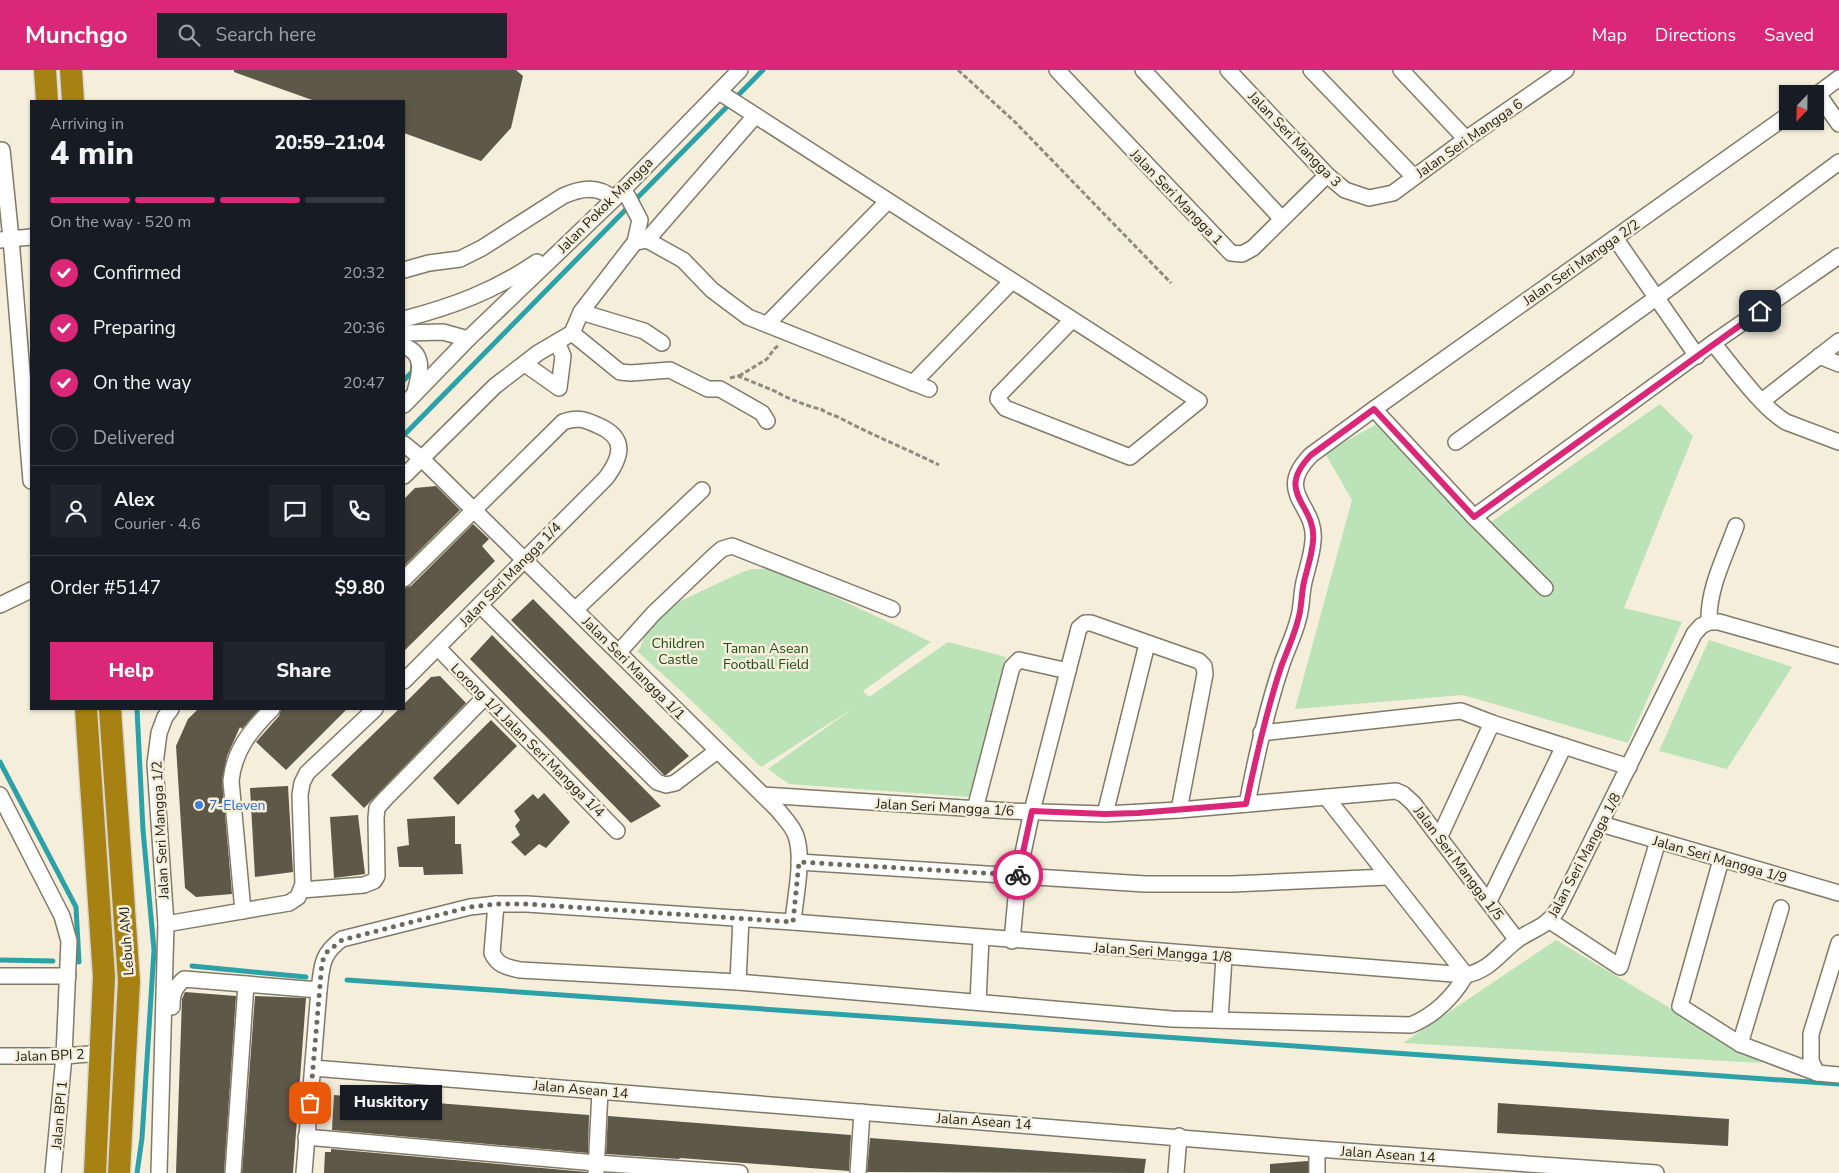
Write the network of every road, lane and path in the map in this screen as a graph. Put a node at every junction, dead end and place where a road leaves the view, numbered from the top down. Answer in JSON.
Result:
{"nodes":[{"id":1,"x":45,"y":70,"type":"edge"},
{"id":2,"x":71,"y":70,"type":"edge"},
{"id":3,"x":740,"y":70,"type":"edge"},
{"id":4,"x":958,"y":70,"type":"edge"},
{"id":5,"x":1057,"y":70,"type":"edge"},
{"id":6,"x":1142,"y":70,"type":"edge"},
{"id":7,"x":1228,"y":70,"type":"edge"},
{"id":8,"x":1311,"y":70,"type":"edge"},
{"id":9,"x":1401,"y":70,"type":"edge"},
{"id":10,"x":1566,"y":70,"type":"edge"},
{"id":11,"x":1839,"y":78,"type":"edge"},
{"id":12,"x":1824,"y":89,"type":"edge"},
{"id":13,"x":729,"y":98,"type":"junction"},
{"id":14,"x":47,"y":100,"type":"edge"},
{"id":15,"x":73,"y":100,"type":"edge"},
{"id":16,"x":1824,"y":105,"type":"edge"},
{"id":17,"x":755,"y":116,"type":"junction"},
{"id":18,"x":1779,"y":121,"type":"edge"},
{"id":19,"x":1839,"y":124,"type":"edge"},
{"id":20,"x":1466,"y":139,"type":"junction"},
{"id":21,"x":2,"y":150,"type":"dead end"},
{"id":22,"x":1839,"y":162,"type":"edge"},
{"id":23,"x":1327,"y":175,"type":"junction"},
{"id":24,"x":1414,"y":177,"type":"junction"},
{"id":25,"x":621,"y":195,"type":"junction"},
{"id":26,"x":1369,"y":198,"type":"joint"},
{"id":27,"x":888,"y":201,"type":"junction"},
{"id":28,"x":1282,"y":218,"type":"junction"},
{"id":29,"x":30,"y":237,"type":"edge"},
{"id":30,"x":1615,"y":238,"type":"junction"},
{"id":31,"x":6,"y":239,"type":"edge"},
{"id":32,"x":570,"y":240,"type":"junction"},
{"id":33,"x":641,"y":241,"type":"junction"},
{"id":34,"x":1839,"y":256,"type":"edge"},
{"id":35,"x":405,"y":270,"type":"edge"},
{"id":36,"x":1012,"y":281,"type":"junction"},
{"id":37,"x":1171,"y":283,"type":"dead end"},
{"id":38,"x":1656,"y":298,"type":"junction"},
{"id":39,"x":581,"y":312,"type":"junction"},
{"id":40,"x":405,"y":319,"type":"edge"},
{"id":41,"x":1072,"y":320,"type":"junction"},
{"id":42,"x":767,"y":324,"type":"junction"},
{"id":43,"x":405,"y":332,"type":"edge"},
{"id":44,"x":572,"y":333,"type":"junction"},
{"id":45,"x":795,"y":336,"type":"junction"},
{"id":46,"x":468,"y":339,"type":"junction"},
{"id":47,"x":1839,"y":341,"type":"edge"},
{"id":48,"x":557,"y":342,"type":"junction"},
{"id":49,"x":662,"y":343,"type":"dead end"},
{"id":50,"x":1713,"y":344,"type":"junction"},
{"id":51,"x":405,"y":346,"type":"edge"},
{"id":52,"x":1697,"y":356,"type":"junction"},
{"id":53,"x":1819,"y":356,"type":"junction"},
{"id":54,"x":525,"y":364,"type":"junction"},
{"id":55,"x":1839,"y":364,"type":"edge"},
{"id":56,"x":738,"y":376,"type":"junction"},
{"id":57,"x":913,"y":383,"type":"junction"},
{"id":58,"x":708,"y":389,"type":"junction"},
{"id":59,"x":929,"y":389,"type":"dead end"},
{"id":60,"x":415,"y":394,"type":"junction"},
{"id":61,"x":1762,"y":401,"type":"junction"},
{"id":62,"x":405,"y":404,"type":"edge"},
{"id":63,"x":1374,"y":409,"type":"junction"},
{"id":64,"x":767,"y":422,"type":"dead end"},
{"id":65,"x":1456,"y":442,"type":"dead end"},
{"id":66,"x":1839,"y":442,"type":"edge"},
{"id":67,"x":405,"y":446,"type":"edge"},
{"id":68,"x":421,"y":458,"type":"junction"},
{"id":69,"x":939,"y":466,"type":"dead end"},
{"id":70,"x":30,"y":472,"type":"edge"},
{"id":71,"x":405,"y":475,"type":"edge"},
{"id":72,"x":702,"y":490,"type":"dead end"},
{"id":73,"x":473,"y":511,"type":"junction"},
{"id":74,"x":1474,"y":517,"type":"junction"},
{"id":75,"x":1736,"y":526,"type":"dead end"},
{"id":76,"x":523,"y":560,"type":"junction"},
{"id":77,"x":405,"y":578,"type":"edge"},
{"id":78,"x":1545,"y":588,"type":"dead end"},
{"id":79,"x":30,"y":590,"type":"edge"},
{"id":80,"x":0,"y":605,"type":"edge"},
{"id":81,"x":480,"y":605,"type":"junction"},
{"id":82,"x":576,"y":609,"type":"junction"},
{"id":83,"x":892,"y":609,"type":"dead end"},
{"id":84,"x":1708,"y":622,"type":"junction"},
{"id":85,"x":1147,"y":644,"type":"junction"},
{"id":86,"x":438,"y":648,"type":"junction"},
{"id":87,"x":619,"y":652,"type":"junction"},
{"id":88,"x":1839,"y":656,"type":"edge"},
{"id":89,"x":1068,"y":671,"type":"junction"},
{"id":90,"x":405,"y":680,"type":"edge"},
{"id":91,"x":485,"y":697,"type":"junction"},
{"id":92,"x":86,"y":710,"type":"edge"},
{"id":93,"x":110,"y":710,"type":"edge"},
{"id":94,"x":169,"y":710,"type":"edge"},
{"id":95,"x":271,"y":710,"type":"edge"},
{"id":96,"x":374,"y":710,"type":"edge"},
{"id":97,"x":1492,"y":723,"type":"junction"},
{"id":98,"x":1261,"y":733,"type":"junction"},
{"id":99,"x":1564,"y":746,"type":"junction"},
{"id":100,"x":717,"y":751,"type":"junction"},
{"id":101,"x":1629,"y":767,"type":"junction"},
{"id":102,"x":1396,"y":791,"type":"joint"},
{"id":103,"x":0,"y":795,"type":"edge"},
{"id":104,"x":763,"y":795,"type":"junction"},
{"id":105,"x":1326,"y":797,"type":"junction"},
{"id":106,"x":1246,"y":804,"type":"junction"},
{"id":107,"x":975,"y":809,"type":"junction"},
{"id":108,"x":1180,"y":810,"type":"junction"},
{"id":109,"x":1032,"y":811,"type":"junction"},
{"id":110,"x":1105,"y":814,"type":"junction"},
{"id":111,"x":1601,"y":824,"type":"junction"},
{"id":112,"x":618,"y":831,"type":"dead end"},
{"id":113,"x":1440,"y":836,"type":"junction"},
{"id":114,"x":1658,"y":841,"type":"junction"},
{"id":115,"x":1721,"y":860,"type":"junction"},
{"id":116,"x":799,"y":862,"type":"junction"},
{"id":117,"x":1018,"y":876,"type":"junction"},
{"id":118,"x":1387,"y":877,"type":"junction"},
{"id":119,"x":302,"y":890,"type":"junction"},
{"id":120,"x":1839,"y":893,"type":"edge"},
{"id":121,"x":1489,"y":902,"type":"junction"},
{"id":122,"x":496,"y":904,"type":"junction"},
{"id":123,"x":1781,"y":908,"type":"dead end"},
{"id":124,"x":243,"y":912,"type":"junction"},
{"id":125,"x":741,"y":918,"type":"junction"},
{"id":126,"x":1550,"y":921,"type":"junction"},
{"id":127,"x":793,"y":922,"type":"junction"},
{"id":128,"x":166,"y":924,"type":"junction"},
{"id":129,"x":981,"y":938,"type":"junction"},
{"id":130,"x":1517,"y":940,"type":"junction"},
{"id":131,"x":1012,"y":941,"type":"junction"},
{"id":132,"x":1839,"y":943,"type":"edge"},
{"id":133,"x":1224,"y":957,"type":"junction"},
{"id":134,"x":0,"y":976,"type":"edge"},
{"id":135,"x":68,"y":976,"type":"junction"},
{"id":136,"x":1466,"y":976,"type":"junction"},
{"id":137,"x":738,"y":982,"type":"junction"},
{"id":138,"x":246,"y":984,"type":"junction"},
{"id":139,"x":319,"y":990,"type":"junction"},
{"id":140,"x":978,"y":1002,"type":"junction"},
{"id":141,"x":1220,"y":1020,"type":"junction"},
{"id":142,"x":1740,"y":1044,"type":"junction"},
{"id":143,"x":101,"y":1053,"type":"junction"},
{"id":144,"x":0,"y":1056,"type":"edge"},
{"id":145,"x":64,"y":1056,"type":"junction"},
{"id":146,"x":313,"y":1068,"type":"junction"},
{"id":147,"x":1817,"y":1073,"type":"junction"},
{"id":148,"x":1839,"y":1075,"type":"edge"},
{"id":149,"x":600,"y":1091,"type":"junction"},
{"id":150,"x":862,"y":1112,"type":"junction"},
{"id":151,"x":1179,"y":1136,"type":"junction"},
{"id":152,"x":306,"y":1137,"type":"junction"},
{"id":153,"x":1317,"y":1149,"type":"junction"},
{"id":154,"x":121,"y":1166,"type":"edge"},
{"id":155,"x":596,"y":1168,"type":"edge"},
{"id":156,"x":1571,"y":1170,"type":"edge"},
{"id":157,"x":53,"y":1173,"type":"edge"},
{"id":158,"x":94,"y":1173,"type":"edge"},
{"id":159,"x":159,"y":1173,"type":"edge"},
{"id":160,"x":168,"y":1173,"type":"edge"},
{"id":161,"x":233,"y":1173,"type":"edge"},
{"id":162,"x":304,"y":1173,"type":"edge"},
{"id":163,"x":740,"y":1173,"type":"edge"},
{"id":164,"x":858,"y":1173,"type":"edge"},
{"id":165,"x":1176,"y":1173,"type":"edge"},
{"id":166,"x":1317,"y":1173,"type":"edge"},
{"id":167,"x":1656,"y":1173,"type":"edge"}],
"edges":[{"from":1,"to":14,"type":"highway"},
{"from":2,"to":15,"type":"highway"},
{"from":3,"to":13,"type":"street","name":"Jalan Pokok Mangga"},
{"from":4,"to":37,"type":"path"},
{"from":5,"to":28,"type":"street","name":"Jalan Seri Mangga 1"},
{"from":6,"to":28,"type":"street"},
{"from":7,"to":23,"type":"street","name":"Jalan Seri Mangga 3"},
{"from":8,"to":24,"type":"street"},
{"from":9,"to":20,"type":"street"},
{"from":10,"to":20,"type":"street","name":"Jalan Seri Mangga 6"},
{"from":11,"to":12,"type":"street"},
{"from":13,"to":17,"type":"street"},
{"from":13,"to":25,"type":"street","name":"Jalan Pokok Mangga"},
{"from":16,"to":19,"type":"street"},
{"from":17,"to":27,"type":"street"},
{"from":17,"to":33,"type":"street"},
{"from":18,"to":30,"type":"street","name":"Jalan Seri Mangga 2/2"},
{"from":20,"to":24,"type":"street","name":"Jalan Seri Mangga 6"},
{"from":21,"to":31,"type":"street"},
{"from":22,"to":38,"type":"street"},
{"from":23,"to":26,"type":"street","name":"Jalan Seri Mangga 3"},
{"from":23,"to":28,"type":"street","name":"Jalan Seri Mangga 1"},
{"from":24,"to":26,"type":"street","name":"Jalan Seri Mangga 6"},
{"from":25,"to":32,"type":"street","name":"Jalan Pokok Mangga"},
{"from":25,"to":33,"type":"street"},
{"from":25,"to":35,"type":"street"},
{"from":27,"to":36,"type":"street"},
{"from":27,"to":42,"type":"street"},
{"from":29,"to":31,"type":"street"},
{"from":30,"to":38,"type":"street"},
{"from":30,"to":63,"type":"street","name":"Jalan Seri Mangga 2/2"},
{"from":31,"to":70,"type":"street"},
{"from":32,"to":40,"type":"street"},
{"from":32,"to":46,"type":"street","name":"Jalan Pokok Mangga"},
{"from":33,"to":39,"type":"street"},
{"from":33,"to":42,"type":"street"},
{"from":34,"to":50,"type":"street"},
{"from":36,"to":41,"type":"street"},
{"from":36,"to":57,"type":"street"},
{"from":38,"to":52,"type":"street"},
{"from":38,"to":65,"type":"street"},
{"from":39,"to":44,"type":"street"},
{"from":39,"to":49,"type":"street"},
{"from":41,"to":41,"type":"street"},
{"from":42,"to":45,"type":"street"},
{"from":43,"to":46,"type":"street"},
{"from":44,"to":48,"type":"street"},
{"from":44,"to":58,"type":"street"},
{"from":45,"to":56,"type":"path"},
{"from":45,"to":57,"type":"street"},
{"from":46,"to":60,"type":"street","name":"Jalan Pokok Mangga"},
{"from":47,"to":53,"type":"street"},
{"from":48,"to":54,"type":"street"},
{"from":48,"to":54,"type":"street"},
{"from":50,"to":52,"type":"street"},
{"from":50,"to":61,"type":"street"},
{"from":51,"to":60,"type":"street"},
{"from":52,"to":74,"type":"street"},
{"from":53,"to":55,"type":"street"},
{"from":53,"to":61,"type":"street"},
{"from":54,"to":68,"type":"street"},
{"from":56,"to":58,"type":"path"},
{"from":56,"to":69,"type":"path"},
{"from":57,"to":59,"type":"street"},
{"from":58,"to":64,"type":"street"},
{"from":60,"to":62,"type":"street","name":"Jalan Pokok Mangga"},
{"from":61,"to":66,"type":"street"},
{"from":63,"to":74,"type":"street"},
{"from":63,"to":98,"type":"street","name":"Jalan Seri Mangga 2/2"},
{"from":67,"to":68,"type":"street","name":"Jalan Seri Mangga 1/1"},
{"from":68,"to":71,"type":"street"},
{"from":68,"to":73,"type":"street","name":"Jalan Seri Mangga 1/1"},
{"from":72,"to":82,"type":"street"},
{"from":73,"to":76,"type":"street","name":"Jalan Seri Mangga 1/1"},
{"from":73,"to":76,"type":"street","name":"Jalan Seri Mangga 1/4"},
{"from":73,"to":77,"type":"street"},
{"from":74,"to":78,"type":"street"},
{"from":75,"to":84,"type":"street"},
{"from":76,"to":81,"type":"street","name":"Jalan Seri Mangga 1/4"},
{"from":76,"to":82,"type":"street","name":"Jalan Seri Mangga 1/1"},
{"from":79,"to":80,"type":"street"},
{"from":81,"to":86,"type":"street","name":"Jalan Seri Mangga 1/4"},
{"from":81,"to":100,"type":"street"},
{"from":82,"to":87,"type":"street","name":"Jalan Seri Mangga 1/1"},
{"from":83,"to":87,"type":"street"},
{"from":84,"to":88,"type":"street"},
{"from":84,"to":101,"type":"street","name":"Jalan Seri Mangga 1/8"},
{"from":85,"to":89,"type":"street"},
{"from":85,"to":108,"type":"street"},
{"from":85,"to":110,"type":"street"},
{"from":86,"to":90,"type":"street","name":"Jalan Seri Mangga 1/4"},
{"from":86,"to":91,"type":"street","name":"Lorong 1/1 Jalan Seri Mangga 1/4"},
{"from":87,"to":100,"type":"street","name":"Jalan Seri Mangga 1/1"},
{"from":89,"to":107,"type":"street"},
{"from":89,"to":109,"type":"street"},
{"from":91,"to":112,"type":"street","name":"Lorong 1/1 Jalan Seri Mangga 1/4"},
{"from":91,"to":119,"type":"street"},
{"from":92,"to":143,"type":"highway","name":"Lebuh AMJ"},
{"from":93,"to":154,"type":"highway","name":"Lebuh AMJ"},
{"from":94,"to":128,"type":"street","name":"Jalan Seri Mangga 1/2"},
{"from":95,"to":124,"type":"street"},
{"from":96,"to":119,"type":"street"},
{"from":97,"to":98,"type":"street"},
{"from":97,"to":99,"type":"street"},
{"from":97,"to":113,"type":"street"},
{"from":98,"to":106,"type":"street","name":"Jalan Seri Mangga 2/2"},
{"from":99,"to":101,"type":"street"},
{"from":99,"to":121,"type":"street"},
{"from":100,"to":104,"type":"street","name":"Jalan Seri Mangga 1/1"},
{"from":101,"to":111,"type":"street","name":"Jalan Seri Mangga 1/8"},
{"from":102,"to":105,"type":"street","name":"Jalan Seri Mangga 1/6"},
{"from":102,"to":113,"type":"street","name":"Jalan Seri Mangga 1/5"},
{"from":103,"to":135,"type":"street","name":"Jalan BPI 1"},
{"from":104,"to":107,"type":"street","name":"Jalan Seri Mangga 1/6"},
{"from":104,"to":116,"type":"street","name":"Jalan Seri Mangga 1/1"},
{"from":105,"to":106,"type":"street","name":"Jalan Seri Mangga 1/6"},
{"from":105,"to":118,"type":"street"},
{"from":106,"to":108,"type":"street","name":"Jalan Seri Mangga 1/6"},
{"from":107,"to":109,"type":"street","name":"Jalan Seri Mangga 1/6"},
{"from":108,"to":110,"type":"street","name":"Jalan Seri Mangga 1/6"},
{"from":109,"to":110,"type":"street","name":"Jalan Seri Mangga 1/6"},
{"from":109,"to":117,"type":"street"},
{"from":111,"to":114,"type":"street","name":"Jalan Seri Mangga 1/9"},
{"from":111,"to":126,"type":"street","name":"Jalan Seri Mangga 1/8"},
{"from":113,"to":121,"type":"street","name":"Jalan Seri Mangga 1/5"},
{"from":114,"to":115,"type":"street","name":"Jalan Seri Mangga 1/9"},
{"from":114,"to":126,"type":"street"},
{"from":115,"to":120,"type":"street","name":"Jalan Seri Mangga 1/9"},
{"from":115,"to":142,"type":"street"},
{"from":116,"to":117,"type":"street"},
{"from":116,"to":127,"type":"street","name":"Jalan Seri Mangga 1/1"},
{"from":117,"to":118,"type":"street"},
{"from":117,"to":131,"type":"street"},
{"from":118,"to":136,"type":"street"},
{"from":119,"to":124,"type":"street"},
{"from":121,"to":130,"type":"street","name":"Jalan Seri Mangga 1/5"},
{"from":122,"to":125,"type":"street","name":"Jalan Seri Mangga 1/8"},
{"from":122,"to":137,"type":"street"},
{"from":122,"to":139,"type":"street","name":"Jalan Seri Mangga 1/8"},
{"from":123,"to":142,"type":"street"},
{"from":124,"to":128,"type":"street"},
{"from":125,"to":127,"type":"street","name":"Jalan Seri Mangga 1/8"},
{"from":125,"to":137,"type":"street"},
{"from":126,"to":130,"type":"street","name":"Jalan Seri Mangga 1/8"},
{"from":127,"to":129,"type":"street","name":"Jalan Seri Mangga 1/8"},
{"from":128,"to":159,"type":"street","name":"Jalan Seri Mangga 1/2"},
{"from":129,"to":131,"type":"street","name":"Jalan Seri Mangga 1/8"},
{"from":129,"to":140,"type":"street"},
{"from":130,"to":136,"type":"street","name":"Jalan Seri Mangga 1/8"},
{"from":131,"to":133,"type":"street","name":"Jalan Seri Mangga 1/8"},
{"from":132,"to":147,"type":"street"},
{"from":133,"to":136,"type":"street","name":"Jalan Seri Mangga 1/8"},
{"from":133,"to":141,"type":"street"},
{"from":134,"to":135,"type":"street"},
{"from":135,"to":145,"type":"street","name":"Jalan BPI 1"},
{"from":136,"to":141,"type":"street"},
{"from":137,"to":140,"type":"street"},
{"from":138,"to":139,"type":"street"},
{"from":138,"to":160,"type":"street"},
{"from":138,"to":161,"type":"street"},
{"from":139,"to":146,"type":"street"},
{"from":140,"to":141,"type":"street"},
{"from":142,"to":147,"type":"street"},
{"from":143,"to":145,"type":"street","name":"Jalan BPI 2"},
{"from":143,"to":158,"type":"highway","name":"Lebuh AMJ"},
{"from":144,"to":145,"type":"street","name":"Jalan BPI 2"},
{"from":145,"to":157,"type":"street","name":"Jalan BPI 1"},
{"from":146,"to":149,"type":"street","name":"Jalan Asean 14"},
{"from":146,"to":152,"type":"street"},
{"from":147,"to":148,"type":"street"},
{"from":149,"to":150,"type":"street","name":"Jalan Asean 14"},
{"from":149,"to":155,"type":"street"},
{"from":150,"to":151,"type":"street","name":"Jalan Asean 14"},
{"from":150,"to":164,"type":"street"},
{"from":151,"to":153,"type":"street","name":"Jalan Asean 14"},
{"from":151,"to":165,"type":"street"},
{"from":152,"to":155,"type":"street"},
{"from":152,"to":162,"type":"street"},
{"from":153,"to":156,"type":"street","name":"Jalan Asean 14"},
{"from":153,"to":166,"type":"street"},
{"from":155,"to":163,"type":"street"},
{"from":156,"to":167,"type":"street","name":"Jalan Asean 14"}]}
